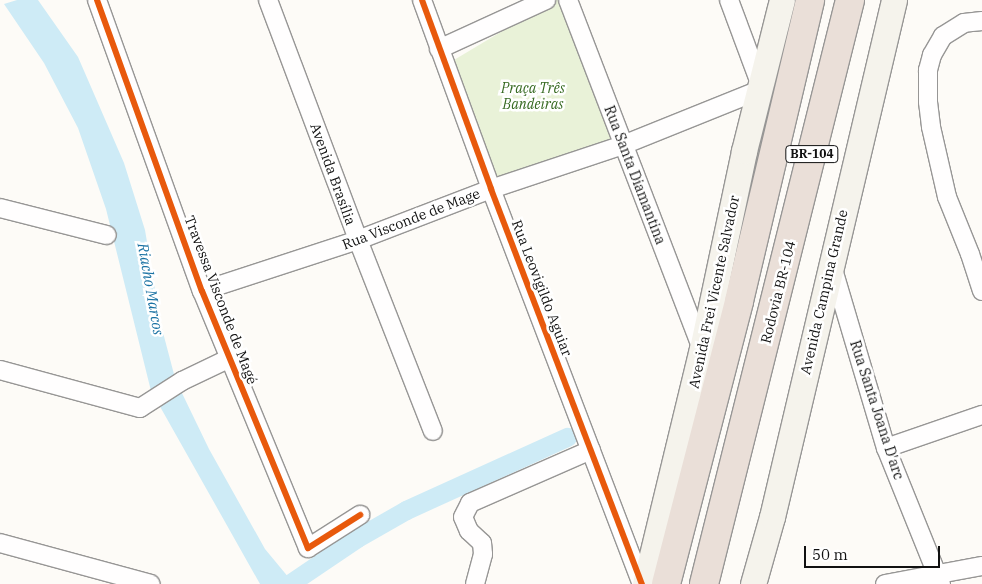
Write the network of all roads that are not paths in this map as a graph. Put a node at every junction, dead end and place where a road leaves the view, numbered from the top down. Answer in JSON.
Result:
{"nodes":[{"id":1,"x":97,"y":0,"type":"edge"},
{"id":2,"x":268,"y":0,"type":"edge"},
{"id":3,"x":422,"y":0,"type":"edge"},
{"id":4,"x":546,"y":0,"type":"edge"},
{"id":5,"x":568,"y":0,"type":"edge"},
{"id":6,"x":729,"y":0,"type":"edge"},
{"id":7,"x":782,"y":0,"type":"edge"},
{"id":8,"x":810,"y":0,"type":"edge"},
{"id":9,"x":850,"y":0,"type":"edge"},
{"id":10,"x":895,"y":3,"type":"edge"},
{"id":11,"x":982,"y":21,"type":"edge"},
{"id":12,"x":440,"y":49,"type":"junction"},
{"id":13,"x":761,"y":88,"type":"junction"},
{"id":14,"x":624,"y":145,"type":"junction"},
{"id":15,"x":491,"y":189,"type":"junction"},
{"id":16,"x":0,"y":208,"type":"edge"},
{"id":17,"x":107,"y":235,"type":"dead end"},
{"id":18,"x":358,"y":240,"type":"junction"},
{"id":19,"x":831,"y":262,"type":"junction"},
{"id":20,"x":202,"y":291,"type":"junction"},
{"id":21,"x":982,"y":291,"type":"edge"},
{"id":22,"x":702,"y":349,"type":"junction"},
{"id":23,"x":230,"y":358,"type":"junction"},
{"id":24,"x":0,"y":370,"type":"edge"},
{"id":25,"x":982,"y":415,"type":"edge"},
{"id":26,"x":433,"y":431,"type":"dead end"},
{"id":27,"x":886,"y":448,"type":"junction"},
{"id":28,"x":591,"y":450,"type":"junction"},
{"id":29,"x":360,"y":515,"type":"dead end"},
{"id":30,"x":0,"y":543,"type":"edge"},
{"id":31,"x":982,"y":566,"type":"edge"},
{"id":32,"x":939,"y":579,"type":"edge"},
{"id":33,"x":152,"y":584,"type":"edge"},
{"id":34,"x":475,"y":584,"type":"edge"},
{"id":35,"x":643,"y":584,"type":"edge"},
{"id":36,"x":666,"y":584,"type":"edge"},
{"id":37,"x":704,"y":584,"type":"edge"},
{"id":38,"x":753,"y":584,"type":"edge"},
{"id":39,"x":885,"y":584,"type":"edge"}],
"edges":[{"from":1,"to":20,"type":"street","name":"Travessa Visconde de Magé"},
{"from":2,"to":18,"type":"street","name":"Avenida Brasília"},
{"from":3,"to":12,"type":"street","name":"Rua Leovigildo Aguiar"},
{"from":4,"to":12,"type":"street"},
{"from":5,"to":14,"type":"street","name":"Rua Santa Diamantina"},
{"from":6,"to":13,"type":"street"},
{"from":7,"to":13,"type":"main road","name":"Avenida Frei Vicente Salvador"},
{"from":8,"to":36,"type":"highway","number":"BR-104"},
{"from":9,"to":37,"type":"highway","name":"Rodovia BR-104","number":"BR-104"},
{"from":10,"to":19,"type":"main road","name":"Avenida Campina Grande"},
{"from":11,"to":21,"type":"street"},
{"from":12,"to":15,"type":"street","name":"Rua Leovigildo Aguiar"},
{"from":13,"to":14,"type":"street","name":"Rua Visconde de Mage"},
{"from":13,"to":22,"type":"main road","name":"Avenida Frei Vicente Salvador"},
{"from":14,"to":15,"type":"street","name":"Rua Visconde de Mage"},
{"from":14,"to":22,"type":"street","name":"Rua Santa Diamantina"},
{"from":15,"to":18,"type":"street","name":"Rua Visconde de Mage"},
{"from":15,"to":28,"type":"street","name":"Rua Leovigildo Aguiar"},
{"from":16,"to":17,"type":"street"},
{"from":18,"to":20,"type":"street","name":"Rua Visconde de Mage"},
{"from":18,"to":26,"type":"street","name":"Avenida Brasília"},
{"from":19,"to":27,"type":"street","name":"Rua Santa Joana D'arc"},
{"from":19,"to":38,"type":"main road","name":"Avenida Campina Grande"},
{"from":20,"to":23,"type":"street","name":"Travessa Visconde de Magé"},
{"from":22,"to":35,"type":"main road","name":"Avenida Frei Vicente Salvador"},
{"from":23,"to":24,"type":"street"},
{"from":23,"to":29,"type":"street","name":"Travessa Visconde de Magé"},
{"from":25,"to":27,"type":"street"},
{"from":27,"to":32,"type":"street","name":"Rua Santa Joana D'arc"},
{"from":28,"to":34,"type":"street"},
{"from":28,"to":35,"type":"street","name":"Rua Leovigildo Aguiar"},
{"from":30,"to":33,"type":"street"},
{"from":31,"to":32,"type":"street"},
{"from":32,"to":39,"type":"street"}]}
